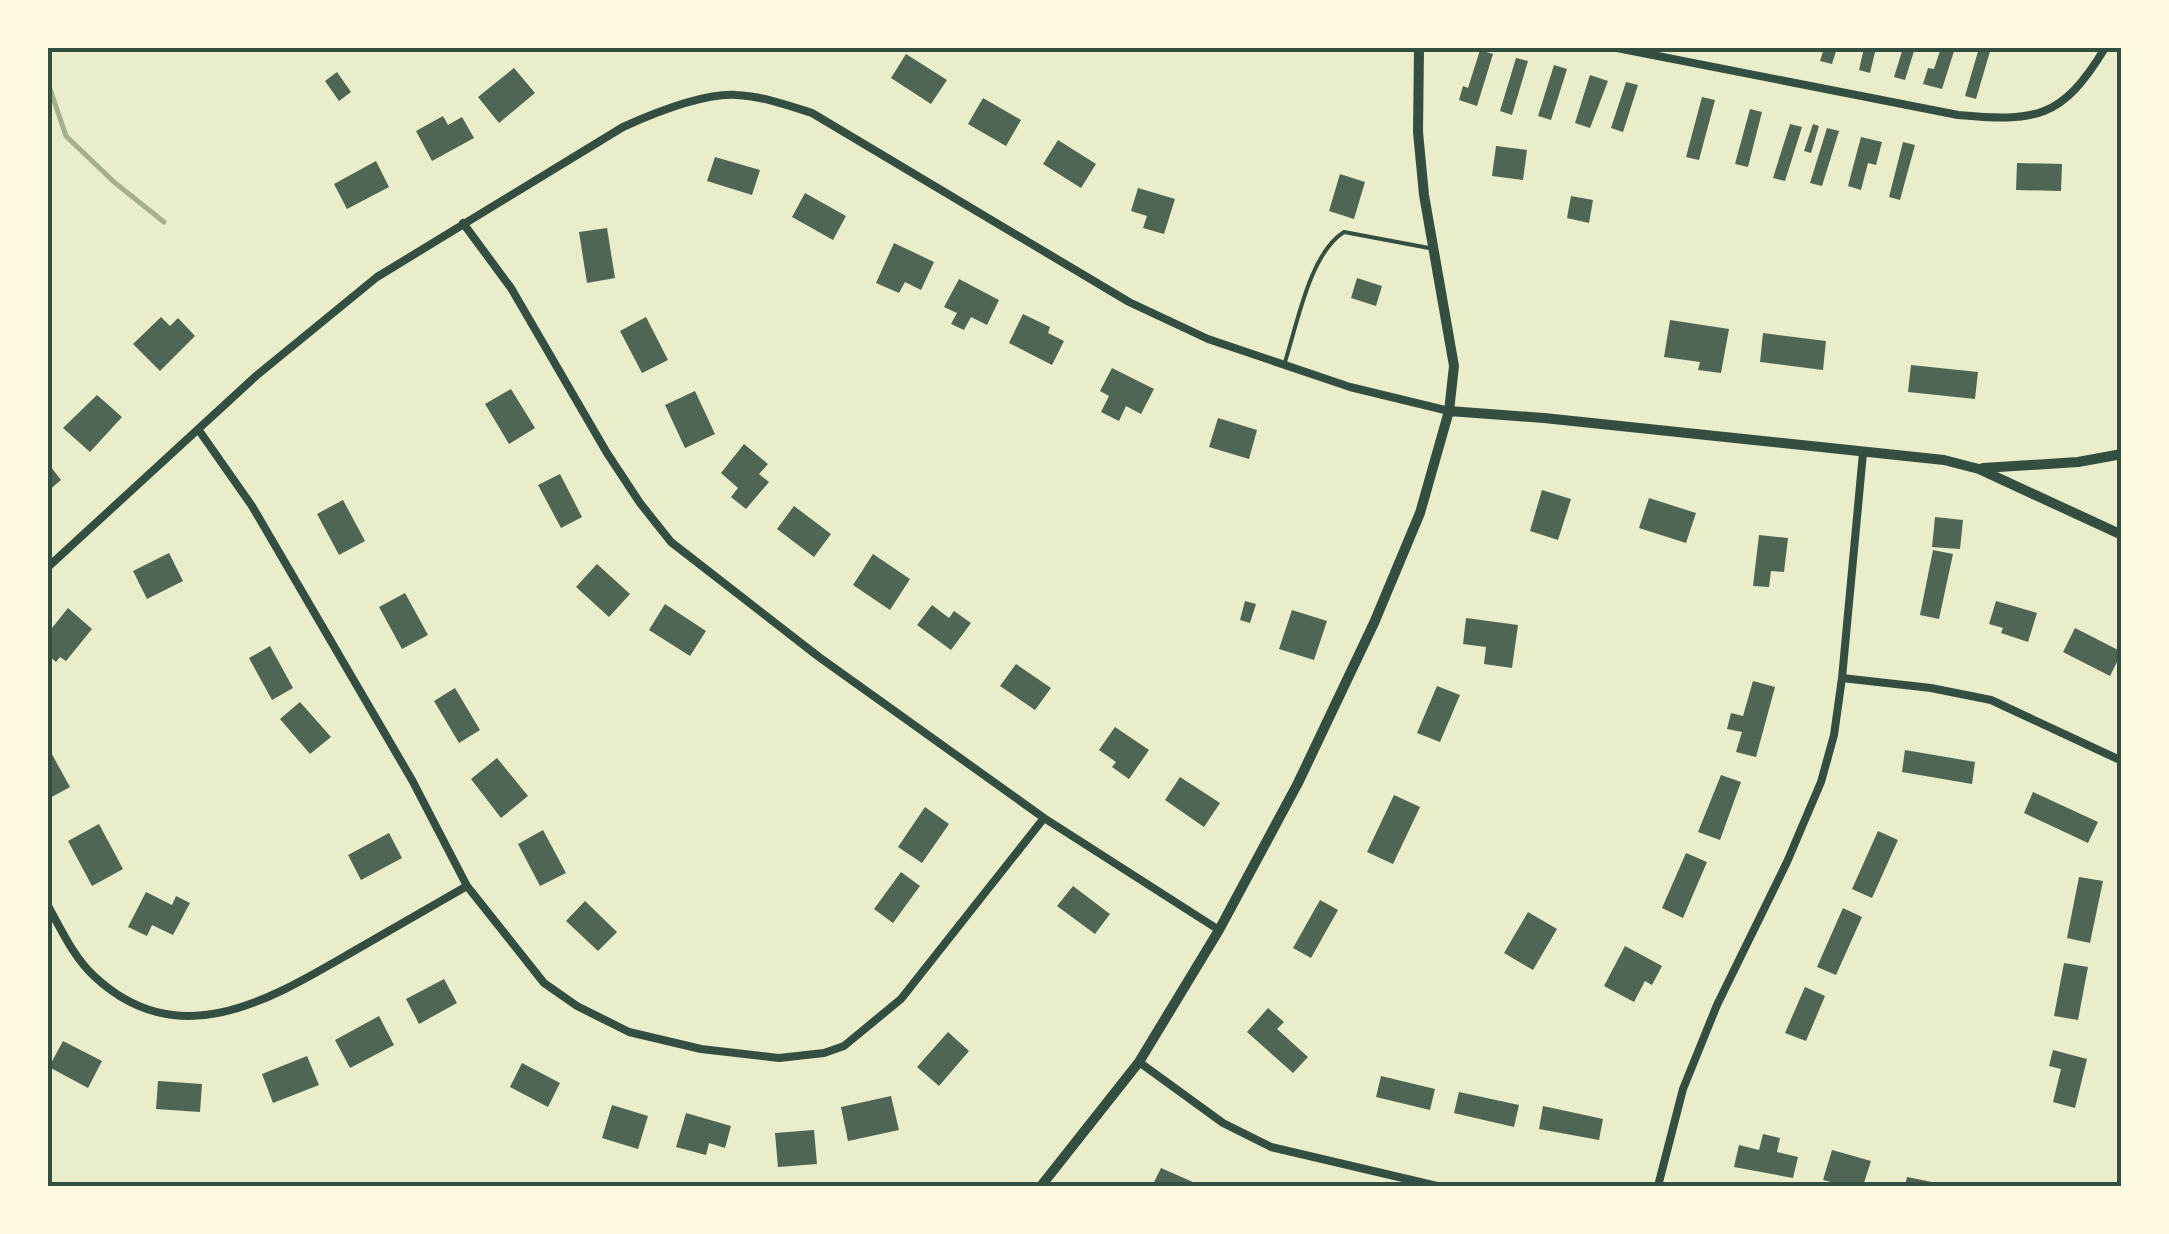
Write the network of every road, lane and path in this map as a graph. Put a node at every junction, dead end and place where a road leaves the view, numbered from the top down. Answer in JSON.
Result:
{"nodes":[{"id":1,"x":1418,"y":48,"type":"edge"},
{"id":2,"x":1617,"y":48,"type":"edge"},
{"id":3,"x":2105,"y":48,"type":"edge"},
{"id":4,"x":463,"y":224,"type":"junction"},
{"id":5,"x":1434,"y":249,"type":"junction"},
{"id":6,"x":1284,"y":365,"type":"junction"},
{"id":7,"x":1449,"y":410,"type":"junction"},
{"id":8,"x":198,"y":429,"type":"junction"},
{"id":9,"x":1863,"y":453,"type":"junction"},
{"id":10,"x":2122,"y":454,"type":"edge"},
{"id":11,"x":1979,"y":468,"type":"junction"},
{"id":12,"x":2122,"y":535,"type":"edge"},
{"id":13,"x":48,"y":567,"type":"edge"},
{"id":14,"x":1842,"y":678,"type":"junction"},
{"id":15,"x":2122,"y":761,"type":"edge"},
{"id":16,"x":1044,"y":818,"type":"junction"},
{"id":17,"x":467,"y":886,"type":"junction"},
{"id":18,"x":48,"y":906,"type":"edge"},
{"id":19,"x":1219,"y":930,"type":"junction"},
{"id":20,"x":1138,"y":1062,"type":"junction"},
{"id":21,"x":2122,"y":1177,"type":"edge"},
{"id":22,"x":1041,"y":1186,"type":"edge"},
{"id":23,"x":1437,"y":1186,"type":"edge"},
{"id":24,"x":1658,"y":1186,"type":"edge"},
{"id":25,"x":2120,"y":1186,"type":"edge"}],
"edges":[{"from":1,"to":5,"type":"street"},
{"from":2,"to":3,"type":"street"},
{"from":4,"to":6,"type":"street"},
{"from":4,"to":8,"type":"street"},
{"from":4,"to":16,"type":"street"},
{"from":5,"to":6,"type":"lane"},
{"from":5,"to":7,"type":"street"},
{"from":6,"to":7,"type":"street"},
{"from":7,"to":9,"type":"street"},
{"from":7,"to":19,"type":"street"},
{"from":8,"to":13,"type":"street"},
{"from":8,"to":17,"type":"street"},
{"from":9,"to":11,"type":"street"},
{"from":9,"to":14,"type":"street"},
{"from":10,"to":11,"type":"street"},
{"from":11,"to":12,"type":"street"},
{"from":14,"to":15,"type":"street"},
{"from":14,"to":24,"type":"street"},
{"from":16,"to":17,"type":"street"},
{"from":16,"to":19,"type":"street"},
{"from":17,"to":18,"type":"street"},
{"from":19,"to":20,"type":"street"},
{"from":20,"to":22,"type":"street"},
{"from":20,"to":23,"type":"street"},
{"from":21,"to":25,"type":"street"}]}
